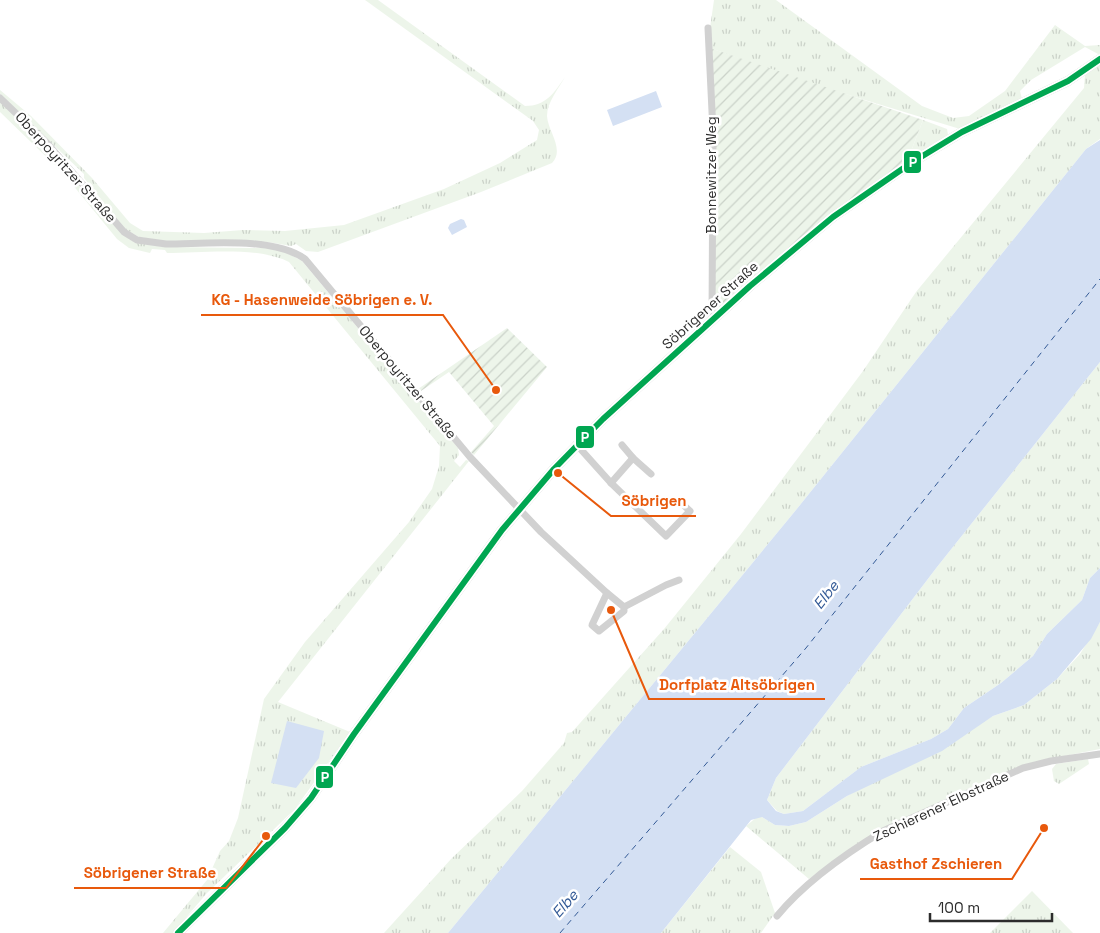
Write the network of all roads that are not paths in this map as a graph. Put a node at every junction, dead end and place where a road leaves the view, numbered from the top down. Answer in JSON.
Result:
{"nodes":[{"id":1,"x":708,"y":28,"type":"dead end"},
{"id":2,"x":1100,"y":59,"type":"edge"},
{"id":3,"x":0,"y":98,"type":"edge"},
{"id":4,"x":712,"y":322,"type":"junction"},
{"id":5,"x":576,"y":444,"type":"junction"},
{"id":6,"x":622,"y":445,"type":"dead end"},
{"id":7,"x":633,"y":458,"type":"junction"},
{"id":8,"x":651,"y":474,"type":"dead end"},
{"id":9,"x":611,"y":483,"type":"junction"},
{"id":10,"x":679,"y":501,"type":"dead end"},
{"id":11,"x":521,"y":510,"type":"junction"},
{"id":12,"x":680,"y":580,"type":"dead end"},
{"id":13,"x":607,"y":593,"type":"junction"},
{"id":14,"x":624,"y":607,"type":"junction"},
{"id":15,"x":1100,"y":754,"type":"edge"},
{"id":16,"x":777,"y":916,"type":"dead end"},
{"id":17,"x":178,"y":933,"type":"edge"}],
"edges":[{"from":1,"to":4,"type":"street","name":"Bonnewitzer Weg"},
{"from":2,"to":4,"type":"street","name":"Söbrigener Straße"},
{"from":3,"to":11,"type":"street","name":"Oberpoyritzer Straße"},
{"from":4,"to":5,"type":"street","name":"Söbrigener Straße"},
{"from":5,"to":9,"type":"street"},
{"from":5,"to":11,"type":"street","name":"Söbrigener Straße"},
{"from":6,"to":7,"type":"street"},
{"from":7,"to":8,"type":"street"},
{"from":7,"to":9,"type":"street"},
{"from":9,"to":10,"type":"street"},
{"from":11,"to":13,"type":"street","name":"Oberpoyritzer Straße"},
{"from":11,"to":17,"type":"street","name":"Söbrigener Straße"},
{"from":12,"to":14,"type":"street"},
{"from":13,"to":14,"type":"street","name":"Oberpoyritzer Straße"},
{"from":13,"to":14,"type":"street"},
{"from":15,"to":16,"type":"street","name":"Zschierener Elbstraße"}]}
